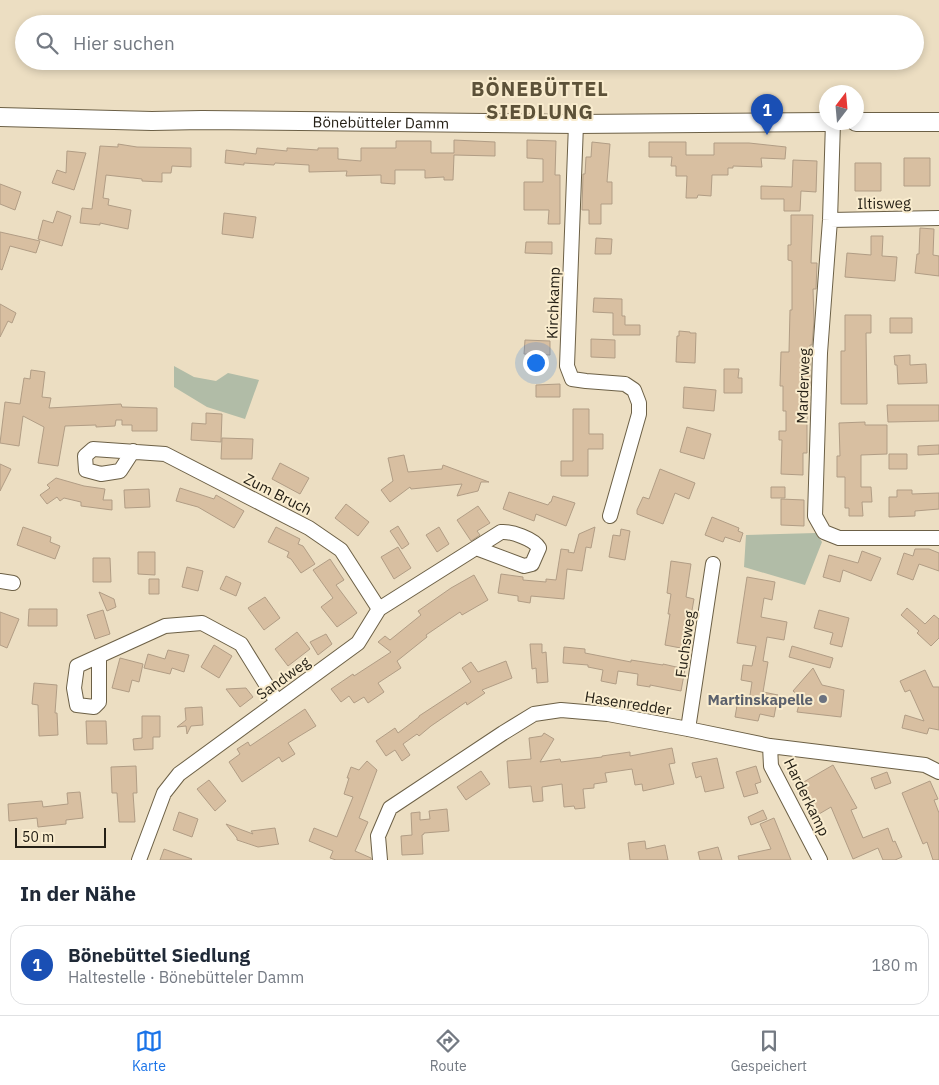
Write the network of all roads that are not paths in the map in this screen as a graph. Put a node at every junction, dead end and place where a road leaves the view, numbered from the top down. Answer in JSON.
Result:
{"nodes":[{"id":1,"x":0,"y":117,"type":"edge"},
{"id":2,"x":819,"y":122,"type":"edge"},
{"id":3,"x":864,"y":122,"type":"edge"},
{"id":4,"x":939,"y":122,"type":"edge"},
{"id":5,"x":576,"y":124,"type":"junction"},
{"id":6,"x":833,"y":130,"type":"edge"},
{"id":7,"x":939,"y":218,"type":"edge"},
{"id":8,"x":830,"y":220,"type":"junction"},
{"id":9,"x":133,"y":451,"type":"dead end"},
{"id":10,"x":610,"y":516,"type":"dead end"},
{"id":11,"x":939,"y":538,"type":"edge"},
{"id":12,"x":476,"y":548,"type":"dead end"},
{"id":13,"x":713,"y":564,"type":"dead end"},
{"id":14,"x":379,"y":608,"type":"junction"},
{"id":15,"x":99,"y":657,"type":"dead end"},
{"id":16,"x":277,"y":702,"type":"junction"},
{"id":17,"x":688,"y":729,"type":"junction"},
{"id":18,"x":770,"y":746,"type":"junction"},
{"id":19,"x":939,"y":772,"type":"edge"},
{"id":20,"x":138,"y":860,"type":"edge"},
{"id":21,"x":380,"y":860,"type":"edge"},
{"id":22,"x":820,"y":860,"type":"edge"}],
"edges":[{"from":1,"to":5,"type":"street","name":"Bönebütteler Damm"},
{"from":2,"to":5,"type":"street","name":"Bönebütteler Damm"},
{"from":3,"to":4,"type":"street"},
{"from":5,"to":10,"type":"street","name":"Kirchkamp"},
{"from":6,"to":8,"type":"street","name":"Marderweg"},
{"from":7,"to":8,"type":"street","name":"Iltisweg"},
{"from":8,"to":11,"type":"street","name":"Marderweg"},
{"from":9,"to":14,"type":"street","name":"Zum Bruch"},
{"from":12,"to":14,"type":"street","name":"Sandweg"},
{"from":13,"to":17,"type":"street","name":"Fuchsweg"},
{"from":14,"to":16,"type":"street","name":"Sandweg"},
{"from":15,"to":16,"type":"street"},
{"from":16,"to":20,"type":"street","name":"Sandweg"},
{"from":17,"to":18,"type":"street","name":"Hasenredder"},
{"from":17,"to":21,"type":"street","name":"Hasenredder"},
{"from":18,"to":19,"type":"street","name":"Hasenredder"},
{"from":18,"to":22,"type":"street","name":"Harderkamp"}]}
